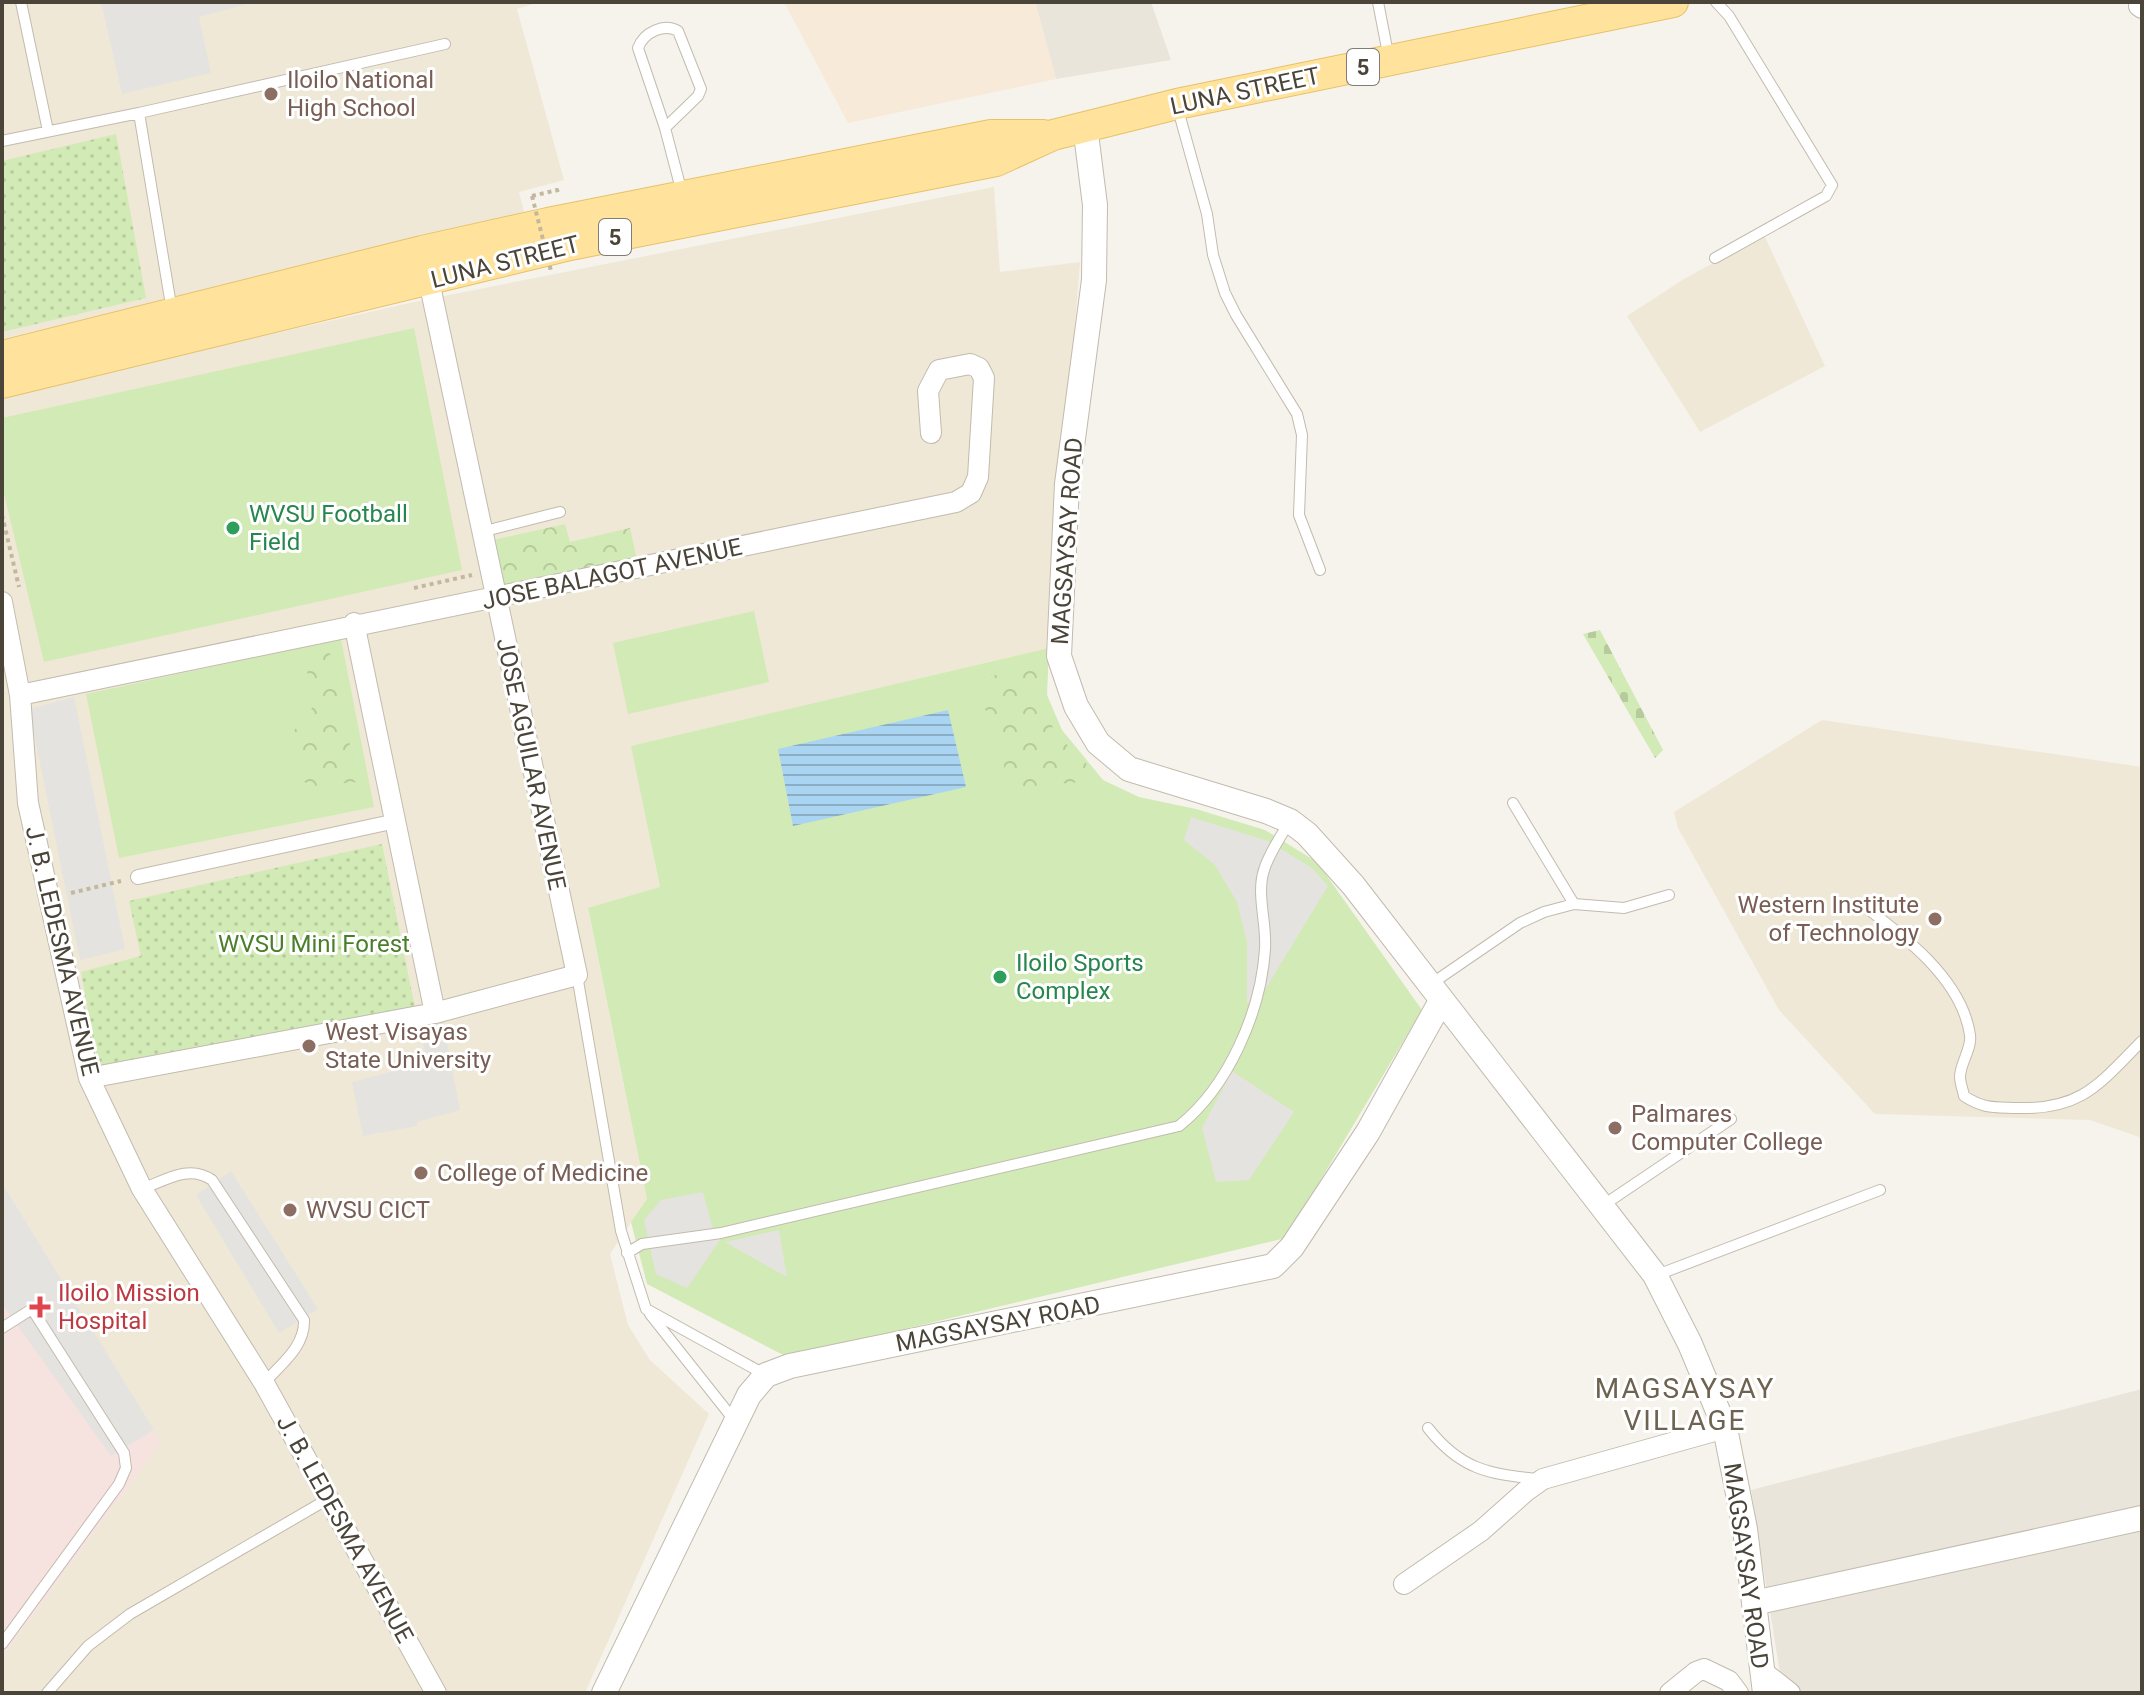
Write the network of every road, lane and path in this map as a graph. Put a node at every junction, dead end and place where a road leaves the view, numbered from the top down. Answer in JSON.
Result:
{"nodes":[{"id":1,"x":21,"y":2,"type":"edge"},
{"id":2,"x":1378,"y":2,"type":"edge"},
{"id":3,"x":1673,"y":2,"type":"edge"},
{"id":4,"x":1716,"y":2,"type":"edge"},
{"id":5,"x":445,"y":44,"type":"dead end"},
{"id":6,"x":1389,"y":61,"type":"junction"},
{"id":7,"x":1177,"y":104,"type":"junction"},
{"id":8,"x":139,"y":113,"type":"junction"},
{"id":9,"x":1085,"y":126,"type":"junction"},
{"id":10,"x":665,"y":128,"type":"junction"},
{"id":11,"x":48,"y":131,"type":"junction"},
{"id":12,"x":2,"y":141,"type":"edge"},
{"id":13,"x":532,"y":196,"type":"dead end"},
{"id":14,"x":686,"y":209,"type":"junction"},
{"id":15,"x":422,"y":251,"type":"junction"},
{"id":16,"x":1715,"y":258,"type":"dead end"},
{"id":17,"x":551,"y":271,"type":"dead end"},
{"id":18,"x":429,"y":281,"type":"junction"},
{"id":19,"x":174,"y":327,"type":"junction"},
{"id":20,"x":2,"y":356,"type":"edge"},
{"id":21,"x":2,"y":383,"type":"edge"},
{"id":22,"x":931,"y":433,"type":"dead end"},
{"id":23,"x":560,"y":512,"type":"dead end"},
{"id":24,"x":2,"y":515,"type":"edge"},
{"id":25,"x":481,"y":532,"type":"junction"},
{"id":26,"x":1320,"y":570,"type":"dead end"},
{"id":27,"x":472,"y":575,"type":"dead end"},
{"id":28,"x":410,"y":589,"type":"dead end"},
{"id":29,"x":496,"y":598,"type":"junction"},
{"id":30,"x":12,"y":601,"type":"edge"},
{"id":31,"x":354,"y":623,"type":"junction"},
{"id":32,"x":9,"y":677,"type":"edge"},
{"id":33,"x":20,"y":695,"type":"junction"},
{"id":34,"x":1513,"y":803,"type":"dead end"},
{"id":35,"x":396,"y":821,"type":"junction"},
{"id":36,"x":1290,"y":821,"type":"junction"},
{"id":37,"x":138,"y":877,"type":"joint"},
{"id":38,"x":1669,"y":895,"type":"dead end"},
{"id":39,"x":49,"y":898,"type":"junction"},
{"id":40,"x":1574,"y":904,"type":"junction"},
{"id":41,"x":1861,"y":904,"type":"dead end"},
{"id":42,"x":577,"y":975,"type":"junction"},
{"id":43,"x":1435,"y":993,"type":"junction"},
{"id":44,"x":435,"y":1013,"type":"junction"},
{"id":45,"x":2142,"y":1041,"type":"edge"},
{"id":46,"x":89,"y":1078,"type":"junction"},
{"id":47,"x":1731,"y":1119,"type":"dead end"},
{"id":48,"x":142,"y":1189,"type":"junction"},
{"id":49,"x":1880,"y":1190,"type":"dead end"},
{"id":50,"x":1600,"y":1208,"type":"junction"},
{"id":51,"x":627,"y":1253,"type":"junction"},
{"id":52,"x":1655,"y":1275,"type":"junction"},
{"id":53,"x":646,"y":1309,"type":"junction"},
{"id":54,"x":3,"y":1325,"type":"edge"},
{"id":55,"x":766,"y":1375,"type":"junction"},
{"id":56,"x":264,"y":1383,"type":"junction"},
{"id":57,"x":736,"y":1422,"type":"junction"},
{"id":58,"x":1428,"y":1428,"type":"dead end"},
{"id":59,"x":1725,"y":1428,"type":"junction"},
{"id":60,"x":1543,"y":1479,"type":"junction"},
{"id":61,"x":328,"y":1499,"type":"junction"},
{"id":62,"x":2142,"y":1518,"type":"edge"},
{"id":63,"x":1404,"y":1584,"type":"dead end"},
{"id":64,"x":1754,"y":1603,"type":"junction"},
{"id":65,"x":2,"y":1644,"type":"edge"},
{"id":66,"x":1763,"y":1682,"type":"edge"},
{"id":67,"x":47,"y":1693,"type":"edge"},
{"id":68,"x":436,"y":1693,"type":"edge"},
{"id":69,"x":604,"y":1693,"type":"edge"},
{"id":70,"x":1670,"y":1693,"type":"edge"},
{"id":71,"x":1738,"y":1693,"type":"edge"},
{"id":72,"x":1790,"y":1693,"type":"edge"}],
"edges":[{"from":1,"to":11,"type":"lane"},
{"from":2,"to":6,"type":"lane"},
{"from":3,"to":6,"type":"main road","name":"LUNA STREET","number":"5"},
{"from":4,"to":16,"type":"lane"},
{"from":5,"to":8,"type":"lane"},
{"from":6,"to":7,"type":"main road","name":"LUNA STREET","number":"5"},
{"from":7,"to":9,"type":"main road","name":"LUNA STREET","number":"5"},
{"from":7,"to":26,"type":"lane"},
{"from":8,"to":11,"type":"lane"},
{"from":8,"to":19,"type":"lane"},
{"from":9,"to":14,"type":"main road","name":"LUNA STREET","number":"5"},
{"from":9,"to":36,"type":"street","name":"MAGSAYSAY ROAD"},
{"from":10,"to":10,"type":"lane"},
{"from":10,"to":14,"type":"lane"},
{"from":11,"to":12,"type":"lane"},
{"from":13,"to":17,"type":"path","bridge":true},
{"from":14,"to":15,"type":"main road","name":"LUNA STREET","number":"5"},
{"from":14,"to":18,"type":"main road","name":"LUNA STREET","number":"5"},
{"from":15,"to":18,"type":"street","name":"JOSE AGUILAR AVENUE"},
{"from":15,"to":19,"type":"main road","name":"LUNA STREET","number":"5"},
{"from":18,"to":19,"type":"main road","name":"LUNA STREET","number":"5"},
{"from":18,"to":25,"type":"street","name":"JOSE AGUILAR AVENUE"},
{"from":19,"to":20,"type":"main road","name":"LUNA STREET","number":"5"},
{"from":19,"to":21,"type":"main road","name":"LUNA STREET","number":"5"},
{"from":22,"to":29,"type":"street","name":"JOSE BALAGOT AVENUE"},
{"from":23,"to":25,"type":"lane"},
{"from":24,"to":30,"type":"path"},
{"from":25,"to":29,"type":"street","name":"JOSE AGUILAR AVENUE"},
{"from":27,"to":28,"type":"path"},
{"from":29,"to":31,"type":"street","name":"JOSE BALAGOT AVENUE"},
{"from":29,"to":42,"type":"street","name":"JOSE AGUILAR AVENUE"},
{"from":30,"to":32,"type":"street","name":"J. B. LEDESMA AVENUE"},
{"from":31,"to":33,"type":"street","name":"JOSE BALAGOT AVENUE"},
{"from":31,"to":35,"type":"street"},
{"from":32,"to":33,"type":"street","name":"J. B. LEDESMA AVENUE"},
{"from":33,"to":39,"type":"street","name":"J. B. LEDESMA AVENUE"},
{"from":34,"to":40,"type":"lane"},
{"from":35,"to":37,"type":"street"},
{"from":35,"to":44,"type":"street"},
{"from":36,"to":43,"type":"street","name":"MAGSAYSAY ROAD"},
{"from":36,"to":51,"type":"lane"},
{"from":37,"to":39,"type":"path"},
{"from":38,"to":40,"type":"lane"},
{"from":39,"to":46,"type":"street","name":"J. B. LEDESMA AVENUE"},
{"from":40,"to":43,"type":"lane"},
{"from":41,"to":45,"type":"lane"},
{"from":42,"to":44,"type":"street"},
{"from":42,"to":51,"type":"lane","name":"JOSE AGUILAR AVENUE"},
{"from":43,"to":50,"type":"street","name":"MAGSAYSAY ROAD"},
{"from":43,"to":55,"type":"street","name":"MAGSAYSAY ROAD"},
{"from":44,"to":46,"type":"street"},
{"from":46,"to":48,"type":"street","name":"J. B. LEDESMA AVENUE"},
{"from":47,"to":50,"type":"lane"},
{"from":48,"to":56,"type":"street","name":"J. B. LEDESMA AVENUE"},
{"from":48,"to":56,"type":"lane"},
{"from":49,"to":52,"type":"lane"},
{"from":50,"to":52,"type":"street","name":"MAGSAYSAY ROAD"},
{"from":51,"to":53,"type":"lane","name":"JOSE AGUILAR AVENUE"},
{"from":52,"to":59,"type":"street","name":"MAGSAYSAY ROAD"},
{"from":53,"to":55,"type":"lane"},
{"from":53,"to":57,"type":"lane","name":"JOSE AGUILAR AVENUE"},
{"from":54,"to":65,"type":"lane"},
{"from":55,"to":57,"type":"street"},
{"from":56,"to":61,"type":"street","name":"J. B. LEDESMA AVENUE"},
{"from":57,"to":69,"type":"street"},
{"from":58,"to":60,"type":"lane"},
{"from":59,"to":60,"type":"street"},
{"from":59,"to":64,"type":"street","name":"MAGSAYSAY ROAD"},
{"from":60,"to":63,"type":"street"},
{"from":61,"to":67,"type":"lane"},
{"from":61,"to":68,"type":"street","name":"J. B. LEDESMA AVENUE"},
{"from":62,"to":64,"type":"street"},
{"from":64,"to":66,"type":"street","name":"MAGSAYSAY ROAD"},
{"from":66,"to":72,"type":"street"},
{"from":70,"to":71,"type":"street"}]}
